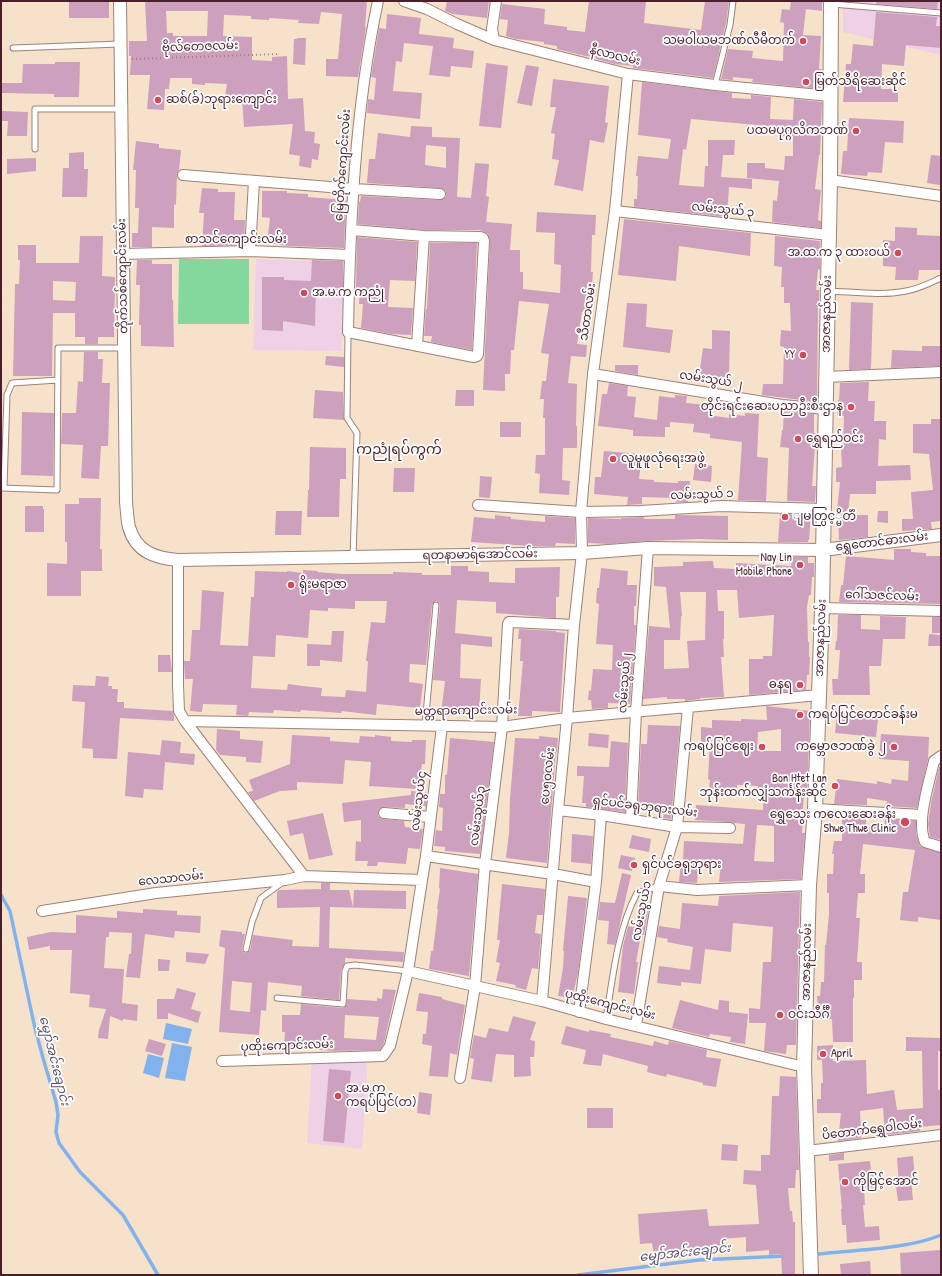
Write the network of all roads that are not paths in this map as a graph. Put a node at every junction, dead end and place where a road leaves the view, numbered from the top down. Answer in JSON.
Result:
{"nodes":[{"id":1,"x":120,"y":1,"type":"edge"},
{"id":2,"x":378,"y":1,"type":"edge"},
{"id":3,"x":404,"y":1,"type":"edge"},
{"id":4,"x":496,"y":1,"type":"edge"},
{"id":5,"x":733,"y":1,"type":"edge"},
{"id":6,"x":831,"y":2,"type":"edge"},
{"id":7,"x":941,"y":13,"type":"edge"},
{"id":8,"x":494,"y":40,"type":"junction"},
{"id":9,"x":121,"y":44,"type":"junction"},
{"id":10,"x":13,"y":48,"type":"dead end"},
{"id":11,"x":628,"y":74,"type":"junction"},
{"id":12,"x":715,"y":85,"type":"junction"},
{"id":13,"x":830,"y":96,"type":"junction"},
{"id":14,"x":122,"y":109,"type":"junction"},
{"id":15,"x":35,"y":149,"type":"dead end"},
{"id":16,"x":183,"y":175,"type":"dead end"},
{"id":17,"x":830,"y":180,"type":"junction"},
{"id":18,"x":254,"y":181,"type":"junction"},
{"id":19,"x":354,"y":189,"type":"junction"},
{"id":20,"x":440,"y":194,"type":"dead end"},
{"id":21,"x":941,"y":196,"type":"edge"},
{"id":22,"x":615,"y":211,"type":"junction"},
{"id":23,"x":352,"y":230,"type":"junction"},
{"id":24,"x":829,"y":235,"type":"junction"},
{"id":25,"x":424,"y":236,"type":"junction"},
{"id":26,"x":250,"y":251,"type":"junction"},
{"id":27,"x":123,"y":254,"type":"junction"},
{"id":28,"x":349,"y":255,"type":"junction"},
{"id":29,"x":941,"y":278,"type":"edge"},
{"id":30,"x":828,"y":290,"type":"junction"},
{"id":31,"x":348,"y":332,"type":"junction"},
{"id":32,"x":417,"y":346,"type":"junction"},
{"id":33,"x":124,"y":348,"type":"junction"},
{"id":34,"x":941,"y":372,"type":"edge"},
{"id":35,"x":592,"y":374,"type":"junction"},
{"id":36,"x":826,"y":377,"type":"junction"},
{"id":37,"x":58,"y":380,"type":"junction"},
{"id":38,"x":826,"y":409,"type":"junction"},
{"id":39,"x":2,"y":488,"type":"edge"},
{"id":40,"x":478,"y":505,"type":"dead end"},
{"id":41,"x":824,"y":509,"type":"junction"},
{"id":42,"x":581,"y":512,"type":"junction"},
{"id":43,"x":941,"y":535,"type":"edge"},
{"id":44,"x":140,"y":547,"type":"joint"},
{"id":45,"x":648,"y":548,"type":"junction"},
{"id":46,"x":823,"y":550,"type":"junction"},
{"id":47,"x":582,"y":553,"type":"junction"},
{"id":48,"x":353,"y":558,"type":"junction"},
{"id":49,"x":178,"y":560,"type":"junction"},
{"id":50,"x":436,"y":605,"type":"dead end"},
{"id":51,"x":822,"y":608,"type":"junction"},
{"id":52,"x":941,"y":611,"type":"edge"},
{"id":53,"x":574,"y":625,"type":"junction"},
{"id":54,"x":819,"y":695,"type":"junction"},
{"id":55,"x":688,"y":707,"type":"junction"},
{"id":56,"x":636,"y":712,"type":"junction"},
{"id":57,"x":567,"y":718,"type":"junction"},
{"id":58,"x":184,"y":721,"type":"junction"},
{"id":59,"x":425,"y":725,"type":"junction"},
{"id":60,"x":442,"y":726,"type":"junction"},
{"id":61,"x":502,"y":727,"type":"junction"},
{"id":62,"x":941,"y":756,"type":"edge"},
{"id":63,"x":815,"y":808,"type":"junction"},
{"id":64,"x":558,"y":810,"type":"junction"},
{"id":65,"x":384,"y":813,"type":"dead end"},
{"id":66,"x":601,"y":815,"type":"junction"},
{"id":67,"x":922,"y":815,"type":"junction"},
{"id":68,"x":430,"y":818,"type":"junction"},
{"id":69,"x":631,"y":820,"type":"junction"},
{"id":70,"x":677,"y":827,"type":"junction"},
{"id":71,"x":730,"y":828,"type":"dead end"},
{"id":72,"x":941,"y":847,"type":"edge"},
{"id":73,"x":426,"y":856,"type":"junction"},
{"id":74,"x":485,"y":864,"type":"junction"},
{"id":75,"x":553,"y":874,"type":"junction"},
{"id":76,"x":304,"y":876,"type":"junction"},
{"id":77,"x":286,"y":880,"type":"junction"},
{"id":78,"x":422,"y":880,"type":"junction"},
{"id":79,"x":596,"y":882,"type":"junction"},
{"id":80,"x":809,"y":885,"type":"junction"},
{"id":81,"x":659,"y":886,"type":"junction"},
{"id":82,"x":42,"y":910,"type":"dead end"},
{"id":83,"x":246,"y":949,"type":"dead end"},
{"id":84,"x":408,"y":972,"type":"junction"},
{"id":85,"x":475,"y":986,"type":"junction"},
{"id":86,"x":277,"y":998,"type":"dead end"},
{"id":87,"x":542,"y":1002,"type":"junction"},
{"id":88,"x":580,"y":1012,"type":"junction"},
{"id":89,"x":606,"y":1019,"type":"junction"},
{"id":90,"x":636,"y":1025,"type":"junction"},
{"id":91,"x":222,"y":1062,"type":"dead end"},
{"id":92,"x":804,"y":1067,"type":"junction"},
{"id":93,"x":460,"y":1078,"type":"dead end"},
{"id":94,"x":941,"y":1135,"type":"edge"},
{"id":95,"x":807,"y":1151,"type":"junction"},
{"id":96,"x":811,"y":1275,"type":"edge"}],
"edges":[{"from":1,"to":9,"type":"street","name":"တိုက်သစ်ကျောင်းလမ်း"},
{"from":2,"to":19,"type":"street","name":"မြေတိုက်ကျောင်းလမ်း"},
{"from":3,"to":8,"type":"street","name":"နီလာလမ်း"},
{"from":4,"to":8,"type":"street"},
{"from":5,"to":12,"type":"lane"},
{"from":6,"to":7,"type":"lane"},
{"from":6,"to":13,"type":"main road","name":"အာဇာနည်လမ်း"},
{"from":8,"to":11,"type":"street","name":"နီလာလမ်း"},
{"from":9,"to":10,"type":"lane"},
{"from":9,"to":14,"type":"street","name":"တိုက်သစ်ကျောင်းလမ်း"},
{"from":11,"to":12,"type":"street","name":"နီလာလမ်း"},
{"from":11,"to":22,"type":"street","name":"သီတာလမ်း"},
{"from":12,"to":13,"type":"street","name":"နီလာလမ်း"},
{"from":13,"to":17,"type":"main road","name":"အာဇာနည်လမ်း"},
{"from":14,"to":15,"type":"lane"},
{"from":14,"to":27,"type":"street","name":"တိုက်သစ်ကျောင်းလမ်း"},
{"from":16,"to":18,"type":"street"},
{"from":17,"to":21,"type":"street"},
{"from":17,"to":24,"type":"main road","name":"အာဇာနည်လမ်း"},
{"from":18,"to":19,"type":"street"},
{"from":18,"to":26,"type":"street"},
{"from":19,"to":20,"type":"street"},
{"from":19,"to":23,"type":"street","name":"မြေတိုက်ကျောင်းလမ်း"},
{"from":22,"to":24,"type":"street","name":"လမ်းသွယ် ၃"},
{"from":22,"to":35,"type":"street","name":"သီတာလမ်း"},
{"from":23,"to":25,"type":"street"},
{"from":23,"to":28,"type":"street","name":"မြေတိုက်ကျောင်းလမ်း"},
{"from":24,"to":30,"type":"main road","name":"အာဇာနည်လမ်း"},
{"from":25,"to":32,"type":"street"},
{"from":25,"to":32,"type":"street"},
{"from":26,"to":27,"type":"street","name":"စာသင်ကျောင်းလမ်း"},
{"from":26,"to":28,"type":"street","name":"စာသင်ကျောင်းလမ်း"},
{"from":27,"to":33,"type":"street","name":"တိုက်သစ်ကျောင်းလမ်း"},
{"from":28,"to":31,"type":"street","name":"မြေတိုက်ကျောင်းလမ်း"},
{"from":29,"to":30,"type":"lane"},
{"from":30,"to":36,"type":"main road","name":"အာဇာနည်လမ်း"},
{"from":31,"to":32,"type":"street"},
{"from":31,"to":48,"type":"lane"},
{"from":33,"to":37,"type":"lane"},
{"from":33,"to":44,"type":"street","name":"တိုက်သစ်ကျောင်းလမ်း"},
{"from":34,"to":36,"type":"street"},
{"from":35,"to":38,"type":"street","name":"လမ်းသွယ် ၂"},
{"from":35,"to":42,"type":"street","name":"သီတာလမ်း"},
{"from":36,"to":38,"type":"main road","name":"အာဇာနည်လမ်း"},
{"from":37,"to":39,"type":"lane"},
{"from":37,"to":39,"type":"lane"},
{"from":38,"to":41,"type":"main road","name":"အာဇာနည်လမ်း"},
{"from":40,"to":42,"type":"street","name":"လမ်းသွယ် ၁"},
{"from":41,"to":42,"type":"street","name":"လမ်းသွယ် ၁"},
{"from":41,"to":46,"type":"main road","name":"အာဇာနည်လမ်း"},
{"from":42,"to":47,"type":"street","name":"သီတာလမ်း"},
{"from":43,"to":46,"type":"street","name":"ရွှေတောင်ဓားလမ်း"},
{"from":44,"to":49,"type":"street","name":"ရတနာမာရ်အောင်လမ်း"},
{"from":45,"to":46,"type":"street","name":"ရတနာမာရ်အောင်လမ်း"},
{"from":45,"to":47,"type":"street","name":"ရတနာမာရ်အောင်လမ်း"},
{"from":45,"to":56,"type":"street","name":"လမ်းသွယ်၂"},
{"from":46,"to":51,"type":"main road","name":"အာဇာနည်လမ်း"},
{"from":47,"to":48,"type":"street","name":"ရတနာမာရ်အောင်လမ်း"},
{"from":47,"to":53,"type":"street","name":"ပေ၅၀လမ်း"},
{"from":48,"to":49,"type":"street","name":"ရတနာမာရ်အောင်လမ်း"},
{"from":49,"to":58,"type":"street"},
{"from":50,"to":59,"type":"lane"},
{"from":51,"to":52,"type":"street","name":"ဂေါ်သဇင်လမ်း"},
{"from":51,"to":54,"type":"main road","name":"အာဇာနည်လမ်း"},
{"from":53,"to":57,"type":"street","name":"ပေ၅၀လမ်း"},
{"from":53,"to":61,"type":"street","name":"လမ်းသွယ်၃"},
{"from":54,"to":55,"type":"street","name":"မတ္တရာကျောင်းလမ်း"},
{"from":54,"to":63,"type":"main road","name":"အာဇာနည်လမ်း"},
{"from":55,"to":56,"type":"street","name":"မတ္တရာကျောင်းလမ်း"},
{"from":55,"to":70,"type":"street","name":"လမ်းသွယ်၁"},
{"from":56,"to":57,"type":"street","name":"မတ္တရာကျောင်းလမ်း"},
{"from":56,"to":69,"type":"street","name":"လမ်းသွယ်၂"},
{"from":57,"to":61,"type":"street","name":"မတ္တရာကျောင်းလမ်း"},
{"from":57,"to":64,"type":"street","name":"ပေ၅၀လမ်း"},
{"from":58,"to":59,"type":"street","name":"မတ္တရာကျောင်းလမ်း"},
{"from":58,"to":76,"type":"street"},
{"from":59,"to":60,"type":"street","name":"မတ္တရာကျောင်းလမ်း"},
{"from":60,"to":61,"type":"street","name":"မတ္တရာကျောင်းလမ်း"},
{"from":60,"to":68,"type":"street","name":"လမ်းသွယ်၄"},
{"from":61,"to":74,"type":"street","name":"လမ်းသွယ်၃"},
{"from":62,"to":67,"type":"street"},
{"from":63,"to":67,"type":"street"},
{"from":63,"to":80,"type":"main road","name":"အာဇာနည်လမ်း"},
{"from":64,"to":66,"type":"street","name":"ရှင်ပင်ခရုဘုရားလမ်း"},
{"from":64,"to":75,"type":"street","name":"ပေ၅၀လမ်း"},
{"from":65,"to":68,"type":"street"},
{"from":66,"to":69,"type":"street","name":"ရှင်ပင်ခရုဘုရားလမ်း"},
{"from":66,"to":79,"type":"street"},
{"from":67,"to":72,"type":"street"},
{"from":68,"to":73,"type":"street","name":"လမ်းသွယ်၄"},
{"from":69,"to":70,"type":"street","name":"ရှင်ပင်ခရုဘုရားလမ်း"},
{"from":70,"to":71,"type":"street","name":"ရှင်ပင်ခရုဘုရားလမ်း"},
{"from":70,"to":81,"type":"street","name":"လမ်းသွယ်၁"},
{"from":73,"to":74,"type":"street"},
{"from":73,"to":78,"type":"street","name":"လမ်းသွယ်၄"},
{"from":74,"to":75,"type":"street"},
{"from":74,"to":85,"type":"street","name":"လမ်းသွယ်၃"},
{"from":75,"to":79,"type":"street"},
{"from":75,"to":87,"type":"street","name":"ပေ၅၀လမ်း"},
{"from":76,"to":77,"type":"street","name":"လေသာလမ်း"},
{"from":76,"to":78,"type":"street"},
{"from":77,"to":82,"type":"street","name":"လေသာလမ်း"},
{"from":77,"to":83,"type":"lane"},
{"from":78,"to":84,"type":"street","name":"ပုထိုးကျောင်းလမ်း"},
{"from":79,"to":88,"type":"street"},
{"from":80,"to":81,"type":"street"},
{"from":80,"to":92,"type":"main road","name":"အာဇာနည်လမ်း"},
{"from":81,"to":89,"type":"lane"},
{"from":81,"to":90,"type":"street","name":"လမ်းသွယ်၁"},
{"from":84,"to":85,"type":"street","name":"ပုထိုးကျောင်းလမ်း"},
{"from":84,"to":86,"type":"lane"},
{"from":84,"to":91,"type":"street","name":"ပုထိုးကျောင်းလမ်း"},
{"from":85,"to":87,"type":"street","name":"ပုထိုးကျောင်းလမ်း"},
{"from":85,"to":93,"type":"street","name":"လမ်းသွယ်၃"},
{"from":87,"to":88,"type":"street","name":"ပုထိုးကျောင်းလမ်း"},
{"from":88,"to":89,"type":"street","name":"ပုထိုးကျောင်းလမ်း"},
{"from":89,"to":90,"type":"street","name":"ပုထိုးကျောင်းလမ်း"},
{"from":90,"to":92,"type":"street","name":"ပုထိုးကျောင်းလမ်း"},
{"from":92,"to":95,"type":"main road","name":"အာဇာနည်လမ်း"},
{"from":94,"to":95,"type":"street","name":"ပိတောက်ရွှေဝါလမ်း"},
{"from":95,"to":96,"type":"main road","name":"အာဇာနည်လမ်း"}]}
